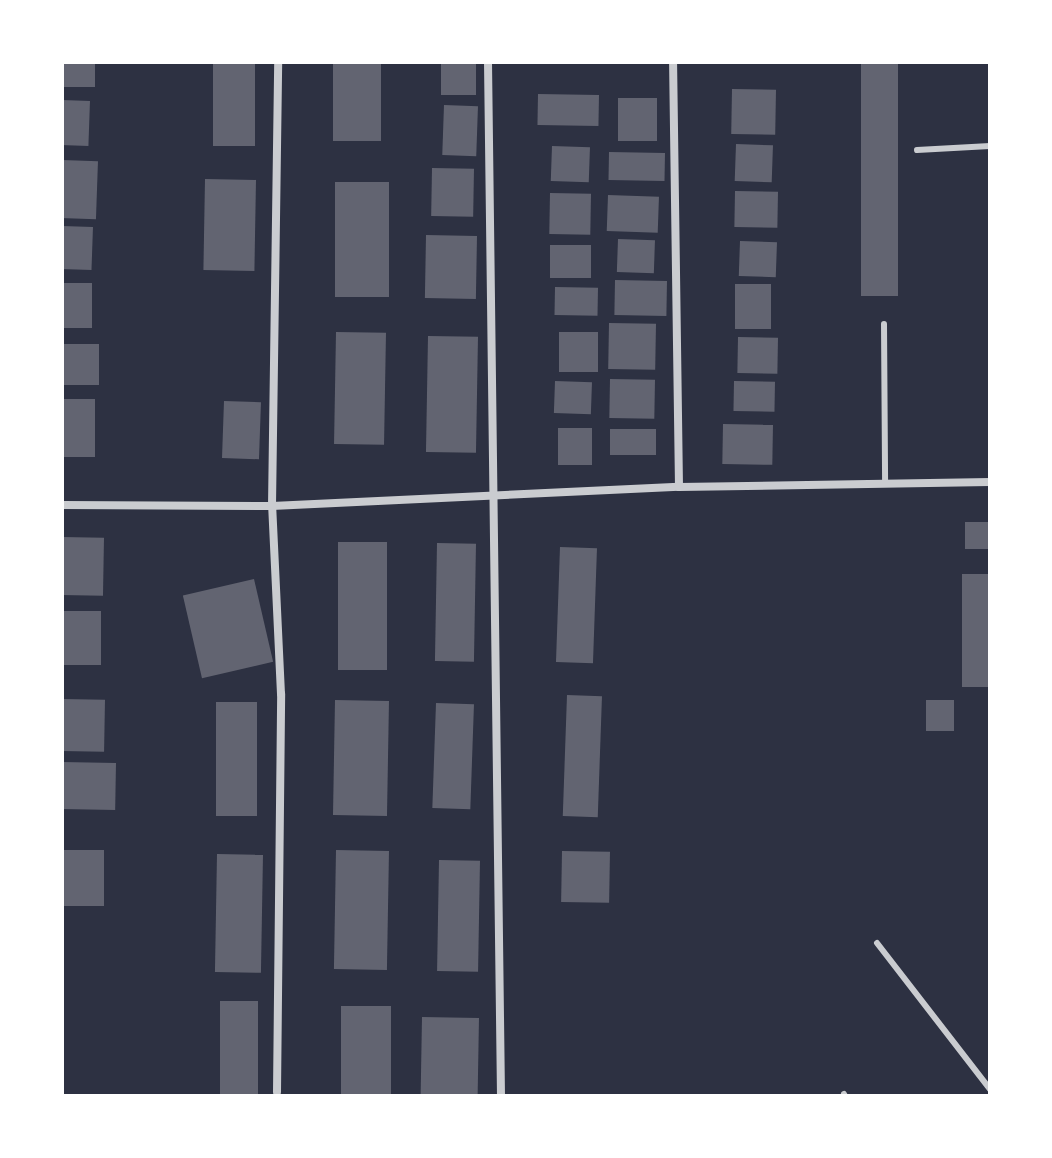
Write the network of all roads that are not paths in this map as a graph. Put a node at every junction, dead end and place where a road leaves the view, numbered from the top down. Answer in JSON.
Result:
{"nodes":[{"id":1,"x":278,"y":62,"type":"edge"},
{"id":2,"x":488,"y":62,"type":"edge"},
{"id":3,"x":673,"y":62,"type":"edge"},
{"id":4,"x":990,"y":146,"type":"edge"},
{"id":5,"x":917,"y":150,"type":"dead end"},
{"id":6,"x":884,"y":324,"type":"dead end"},
{"id":7,"x":990,"y":482,"type":"edge"},
{"id":8,"x":885,"y":484,"type":"junction"},
{"id":9,"x":679,"y":487,"type":"junction"},
{"id":10,"x":494,"y":497,"type":"junction"},
{"id":11,"x":62,"y":505,"type":"edge"},
{"id":12,"x":272,"y":506,"type":"junction"},
{"id":13,"x":877,"y":943,"type":"dead end"},
{"id":14,"x":990,"y":1089,"type":"edge"},
{"id":15,"x":277,"y":1092,"type":"dead end"},
{"id":16,"x":501,"y":1096,"type":"edge"}],
"edges":[{"from":1,"to":12,"type":"street"},
{"from":2,"to":10,"type":"street"},
{"from":3,"to":9,"type":"street"},
{"from":4,"to":5,"type":"lane"},
{"from":6,"to":8,"type":"lane"},
{"from":7,"to":8,"type":"street"},
{"from":8,"to":9,"type":"street"},
{"from":9,"to":10,"type":"street"},
{"from":10,"to":12,"type":"street"},
{"from":10,"to":16,"type":"street"},
{"from":11,"to":12,"type":"street"},
{"from":12,"to":15,"type":"street"},
{"from":13,"to":14,"type":"lane"}]}
